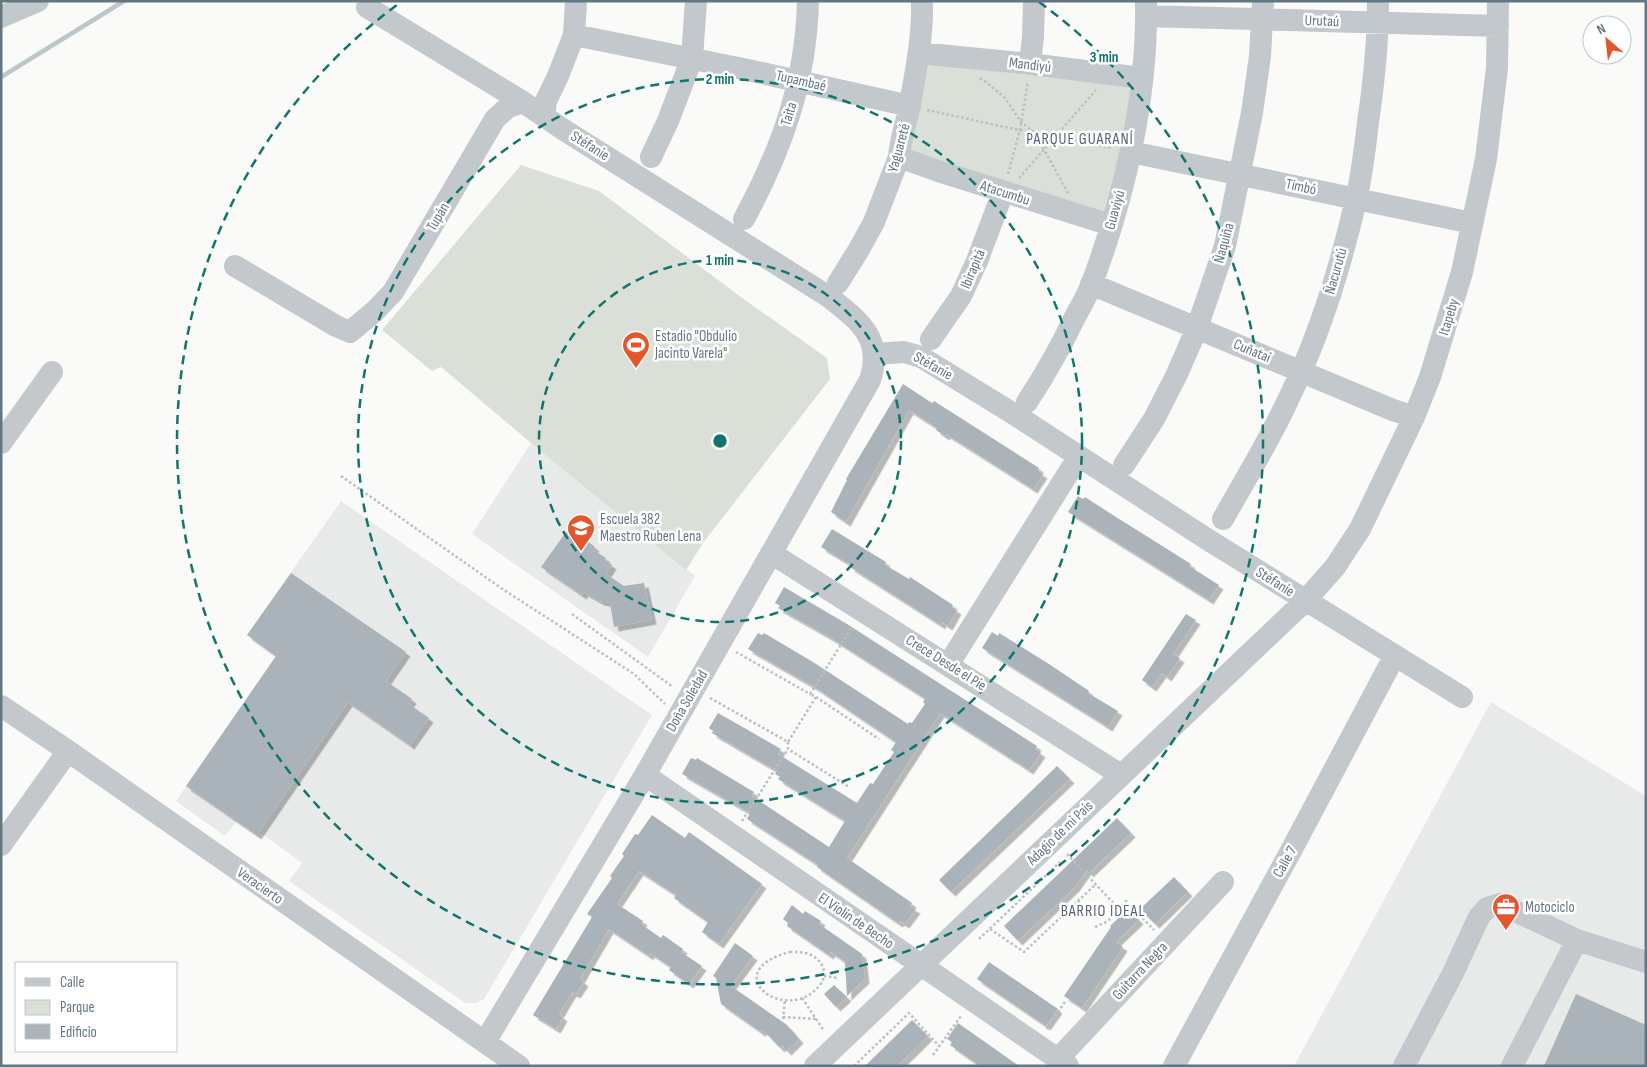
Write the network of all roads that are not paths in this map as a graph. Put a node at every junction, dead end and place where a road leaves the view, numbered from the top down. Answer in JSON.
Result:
{"nodes":[{"id":1,"x":38,"y":1,"type":"edge"},
{"id":2,"x":576,"y":1,"type":"edge"},
{"id":3,"x":696,"y":1,"type":"edge"},
{"id":4,"x":808,"y":1,"type":"edge"},
{"id":5,"x":922,"y":1,"type":"edge"},
{"id":6,"x":1034,"y":1,"type":"edge"},
{"id":7,"x":1498,"y":1,"type":"edge"},
{"id":8,"x":367,"y":6,"type":"dead end"},
{"id":9,"x":1146,"y":9,"type":"edge"},
{"id":10,"x":1263,"y":10,"type":"edge"},
{"id":11,"x":1378,"y":12,"type":"edge"},
{"id":12,"x":1,"y":17,"type":"edge"},
{"id":13,"x":1498,"y":26,"type":"junction"},
{"id":14,"x":574,"y":35,"type":"junction"},
{"id":15,"x":919,"y":54,"type":"junction"},
{"id":16,"x":692,"y":58,"type":"junction"},
{"id":17,"x":1030,"y":64,"type":"junction"},
{"id":18,"x":1142,"y":78,"type":"junction"},
{"id":19,"x":799,"y":81,"type":"junction"},
{"id":20,"x":523,"y":102,"type":"junction"},
{"id":21,"x":910,"y":106,"type":"junction"},
{"id":22,"x":544,"y":116,"type":"junction"},
{"id":23,"x":1131,"y":152,"type":"junction"},
{"id":24,"x":651,"y":157,"type":"dead end"},
{"id":25,"x":899,"y":157,"type":"junction"},
{"id":26,"x":1240,"y":175,"type":"junction"},
{"id":27,"x":1003,"y":192,"type":"junction"},
{"id":28,"x":1356,"y":199,"type":"junction"},
{"id":29,"x":744,"y":219,"type":"dead end"},
{"id":30,"x":1472,"y":223,"type":"junction"},
{"id":31,"x":1111,"y":225,"type":"junction"},
{"id":32,"x":235,"y":266,"type":"dead end"},
{"id":33,"x":838,"y":282,"type":"dead end"},
{"id":34,"x":1091,"y":284,"type":"junction"},
{"id":35,"x":1197,"y":328,"type":"junction"},
{"id":36,"x":931,"y":339,"type":"dead end"},
{"id":37,"x":875,"y":354,"type":"junction"},
{"id":38,"x":52,"y":372,"type":"dead end"},
{"id":39,"x":1301,"y":372,"type":"junction"},
{"id":40,"x":1027,"y":402,"type":"dead end"},
{"id":41,"x":1414,"y":417,"type":"junction"},
{"id":42,"x":1,"y":443,"type":"edge"},
{"id":43,"x":1079,"y":456,"type":"junction"},
{"id":44,"x":1124,"y":465,"type":"dead end"},
{"id":45,"x":1223,"y":519,"type":"dead end"},
{"id":46,"x":771,"y":553,"type":"junction"},
{"id":47,"x":1306,"y":601,"type":"junction"},
{"id":48,"x":1394,"y":657,"type":"junction"},
{"id":49,"x":948,"y":665,"type":"junction"},
{"id":50,"x":1462,"y":697,"type":"dead end"},
{"id":51,"x":1,"y":706,"type":"edge"},
{"id":52,"x":68,"y":751,"type":"junction"},
{"id":53,"x":1121,"y":774,"type":"junction"},
{"id":54,"x":645,"y":775,"type":"junction"},
{"id":55,"x":1,"y":845,"type":"edge"},
{"id":56,"x":1222,"y":882,"type":"dead end"},
{"id":57,"x":1577,"y":940,"type":"junction"},
{"id":58,"x":1646,"y":962,"type":"edge"},
{"id":59,"x":921,"y":965,"type":"junction"},
{"id":60,"x":489,"y":1053,"type":"edge"},
{"id":61,"x":1063,"y":1062,"type":"edge"},
{"id":62,"x":519,"y":1066,"type":"edge"},
{"id":63,"x":815,"y":1066,"type":"edge"},
{"id":64,"x":1174,"y":1066,"type":"edge"},
{"id":65,"x":1404,"y":1066,"type":"edge"},
{"id":66,"x":1512,"y":1066,"type":"edge"}],
"edges":[{"from":1,"to":12,"type":"street"},
{"from":2,"to":14,"type":"street"},
{"from":3,"to":16,"type":"street"},
{"from":4,"to":19,"type":"street","name":"Taita"},
{"from":5,"to":15,"type":"street","name":"Yaguareté"},
{"from":6,"to":17,"type":"street"},
{"from":7,"to":13,"type":"street","name":"Itapeby"},
{"from":8,"to":20,"type":"street","name":"Stéfanie"},
{"from":9,"to":10,"type":"street","name":"Urutaú"},
{"from":9,"to":18,"type":"street","name":"Guaviyú"},
{"from":10,"to":11,"type":"street","name":"Urutaú"},
{"from":10,"to":26,"type":"street","name":"Ñaquiña"},
{"from":11,"to":13,"type":"street","name":"Urutaú"},
{"from":11,"to":28,"type":"street","name":"Ñacurutú"},
{"from":13,"to":30,"type":"street","name":"Itapeby"},
{"from":14,"to":16,"type":"street","name":"Tupambaé"},
{"from":14,"to":22,"type":"street"},
{"from":15,"to":17,"type":"street","name":"Mandiyú"},
{"from":15,"to":21,"type":"street","name":"Yaguareté"},
{"from":16,"to":19,"type":"street","name":"Tupambaé"},
{"from":16,"to":24,"type":"street"},
{"from":17,"to":18,"type":"street","name":"Mandiyú"},
{"from":18,"to":23,"type":"street","name":"Guaviyú"},
{"from":19,"to":21,"type":"street","name":"Tupambaé"},
{"from":19,"to":29,"type":"street","name":"Taita"},
{"from":20,"to":22,"type":"street","name":"Stéfanie"},
{"from":20,"to":32,"type":"street","name":"Tupán"},
{"from":21,"to":25,"type":"street","name":"Yaguareté"},
{"from":22,"to":37,"type":"street","name":"Stéfanie"},
{"from":23,"to":26,"type":"street","name":"Timbó"},
{"from":23,"to":31,"type":"street","name":"Guaviyú"},
{"from":25,"to":27,"type":"street","name":"Atacumbu"},
{"from":25,"to":33,"type":"street","name":"Yaguareté"},
{"from":26,"to":28,"type":"street","name":"Timbó"},
{"from":26,"to":35,"type":"street","name":"Ñaquiña"},
{"from":27,"to":31,"type":"street","name":"Atacumbu"},
{"from":27,"to":36,"type":"street","name":"Ibirapitá"},
{"from":28,"to":30,"type":"street","name":"Timbó"},
{"from":28,"to":39,"type":"street","name":"Ñacurutú"},
{"from":30,"to":41,"type":"street","name":"Itapeby"},
{"from":31,"to":34,"type":"street","name":"Guaviyú"},
{"from":34,"to":35,"type":"street","name":"Cuñataí"},
{"from":34,"to":40,"type":"street","name":"Guaviyú"},
{"from":35,"to":39,"type":"street","name":"Cuñataí"},
{"from":35,"to":44,"type":"street","name":"Ñaquiña"},
{"from":37,"to":43,"type":"street","name":"Stéfanie"},
{"from":37,"to":46,"type":"street","name":"Doña Soledad"},
{"from":38,"to":42,"type":"street"},
{"from":39,"to":41,"type":"street","name":"Cuñataí"},
{"from":39,"to":45,"type":"street","name":"Ñacurutú"},
{"from":41,"to":47,"type":"street","name":"Itapeby"},
{"from":43,"to":47,"type":"street","name":"Stéfanie"},
{"from":43,"to":49,"type":"street"},
{"from":46,"to":49,"type":"street","name":"Crece Desde el Pie"},
{"from":46,"to":54,"type":"street","name":"Doña Soledad"},
{"from":47,"to":48,"type":"street","name":"Stéfanie"},
{"from":47,"to":53,"type":"street","name":"Adagio de mi País"},
{"from":48,"to":50,"type":"street","name":"Stéfanie"},
{"from":48,"to":64,"type":"street","name":"Calle 7"},
{"from":49,"to":53,"type":"street","name":"Crece Desde el Pie"},
{"from":51,"to":52,"type":"street","name":"Veracierto"},
{"from":52,"to":55,"type":"street"},
{"from":52,"to":60,"type":"street","name":"Veracierto"},
{"from":53,"to":59,"type":"street","name":"Adagio de mi País"},
{"from":54,"to":59,"type":"street","name":"El Violín de Becho"},
{"from":54,"to":60,"type":"street","name":"Doña Soledad"},
{"from":56,"to":61,"type":"street","name":"Guitarra Negra"},
{"from":57,"to":58,"type":"street"},
{"from":57,"to":65,"type":"street"},
{"from":57,"to":66,"type":"street"},
{"from":59,"to":61,"type":"street","name":"El Violín de Becho"},
{"from":59,"to":63,"type":"street","name":"Adagio de mi País"},
{"from":60,"to":62,"type":"street","name":"Veracierto"}]}
